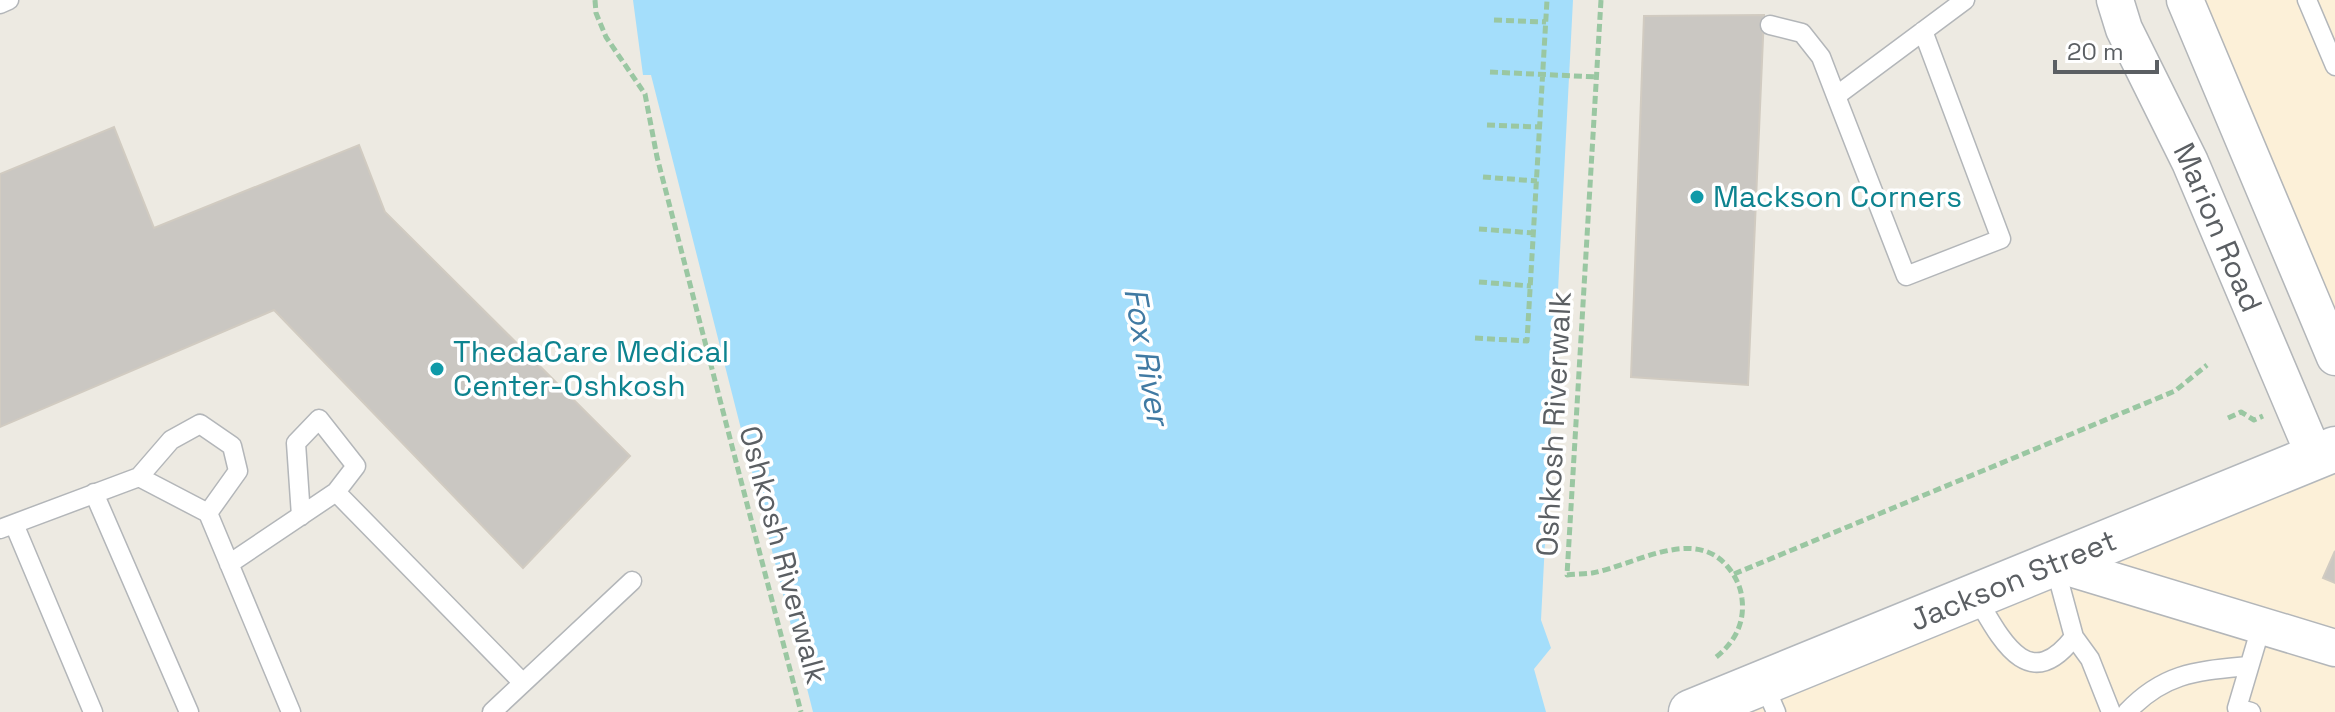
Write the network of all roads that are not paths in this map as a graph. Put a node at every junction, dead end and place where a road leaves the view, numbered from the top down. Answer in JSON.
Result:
{"nodes":[{"id":1,"x":9,"y":0,"type":"edge"},
{"id":2,"x":1965,"y":0,"type":"edge"},
{"id":3,"x":2115,"y":0,"type":"edge"},
{"id":4,"x":2185,"y":0,"type":"edge"},
{"id":5,"x":2307,"y":0,"type":"edge"},
{"id":6,"x":0,"y":4,"type":"edge"},
{"id":7,"x":1770,"y":25,"type":"dead end"},
{"id":8,"x":1923,"y":31,"type":"junction"},
{"id":9,"x":2335,"y":66,"type":"edge"},
{"id":10,"x":1836,"y":96,"type":"junction"},
{"id":11,"x":2335,"y":357,"type":"edge"},
{"id":12,"x":2325,"y":453,"type":"edge"},
{"id":13,"x":139,"y":477,"type":"junction"},
{"id":14,"x":336,"y":492,"type":"junction"},
{"id":15,"x":94,"y":493,"type":"junction"},
{"id":16,"x":208,"y":513,"type":"junction"},
{"id":17,"x":301,"y":516,"type":"junction"},
{"id":18,"x":7,"y":526,"type":"edge"},
{"id":19,"x":2054,"y":563,"type":"junction"},
{"id":20,"x":229,"y":564,"type":"junction"},
{"id":21,"x":632,"y":581,"type":"dead end"},
{"id":22,"x":1975,"y":595,"type":"junction"},
{"id":23,"x":2261,"y":627,"type":"junction"},
{"id":24,"x":2074,"y":637,"type":"junction"},
{"id":25,"x":2335,"y":648,"type":"edge"},
{"id":26,"x":2249,"y":666,"type":"junction"},
{"id":27,"x":523,"y":683,"type":"junction"},
{"id":28,"x":1770,"y":697,"type":"edge"},
{"id":29,"x":93,"y":712,"type":"edge"},
{"id":30,"x":189,"y":712,"type":"edge"},
{"id":31,"x":291,"y":712,"type":"edge"},
{"id":32,"x":492,"y":712,"type":"edge"},
{"id":33,"x":1691,"y":712,"type":"edge"},
{"id":34,"x":2111,"y":712,"type":"edge"},
{"id":35,"x":2127,"y":712,"type":"edge"},
{"id":36,"x":2251,"y":712,"type":"edge"}],
"edges":[{"from":1,"to":6,"type":"lane"},
{"from":2,"to":8,"type":"lane"},
{"from":3,"to":12,"type":"street","name":"Marion Road"},
{"from":4,"to":11,"type":"street","name":"Marion Road"},
{"from":5,"to":9,"type":"lane"},
{"from":7,"to":10,"type":"lane"},
{"from":8,"to":10,"type":"lane"},
{"from":8,"to":10,"type":"lane"},
{"from":12,"to":19,"type":"main road","name":"Jackson Street"},
{"from":13,"to":15,"type":"lane"},
{"from":13,"to":16,"type":"lane"},
{"from":13,"to":16,"type":"lane"},
{"from":14,"to":17,"type":"lane"},
{"from":14,"to":17,"type":"lane"},
{"from":14,"to":27,"type":"lane"},
{"from":15,"to":18,"type":"lane"},
{"from":15,"to":30,"type":"lane"},
{"from":16,"to":20,"type":"lane"},
{"from":17,"to":20,"type":"lane"},
{"from":18,"to":29,"type":"lane"},
{"from":19,"to":22,"type":"main road","name":"Jackson Street"},
{"from":19,"to":23,"type":"street"},
{"from":19,"to":24,"type":"lane"},
{"from":20,"to":31,"type":"lane"},
{"from":21,"to":27,"type":"lane"},
{"from":22,"to":24,"type":"lane"},
{"from":22,"to":28,"type":"main road","name":"Jackson Street"},
{"from":23,"to":25,"type":"street"},
{"from":23,"to":26,"type":"lane"},
{"from":24,"to":34,"type":"lane"},
{"from":26,"to":35,"type":"lane"},
{"from":26,"to":36,"type":"lane"},
{"from":27,"to":32,"type":"lane"},
{"from":28,"to":33,"type":"main road","name":"Jackson Street"}]}
